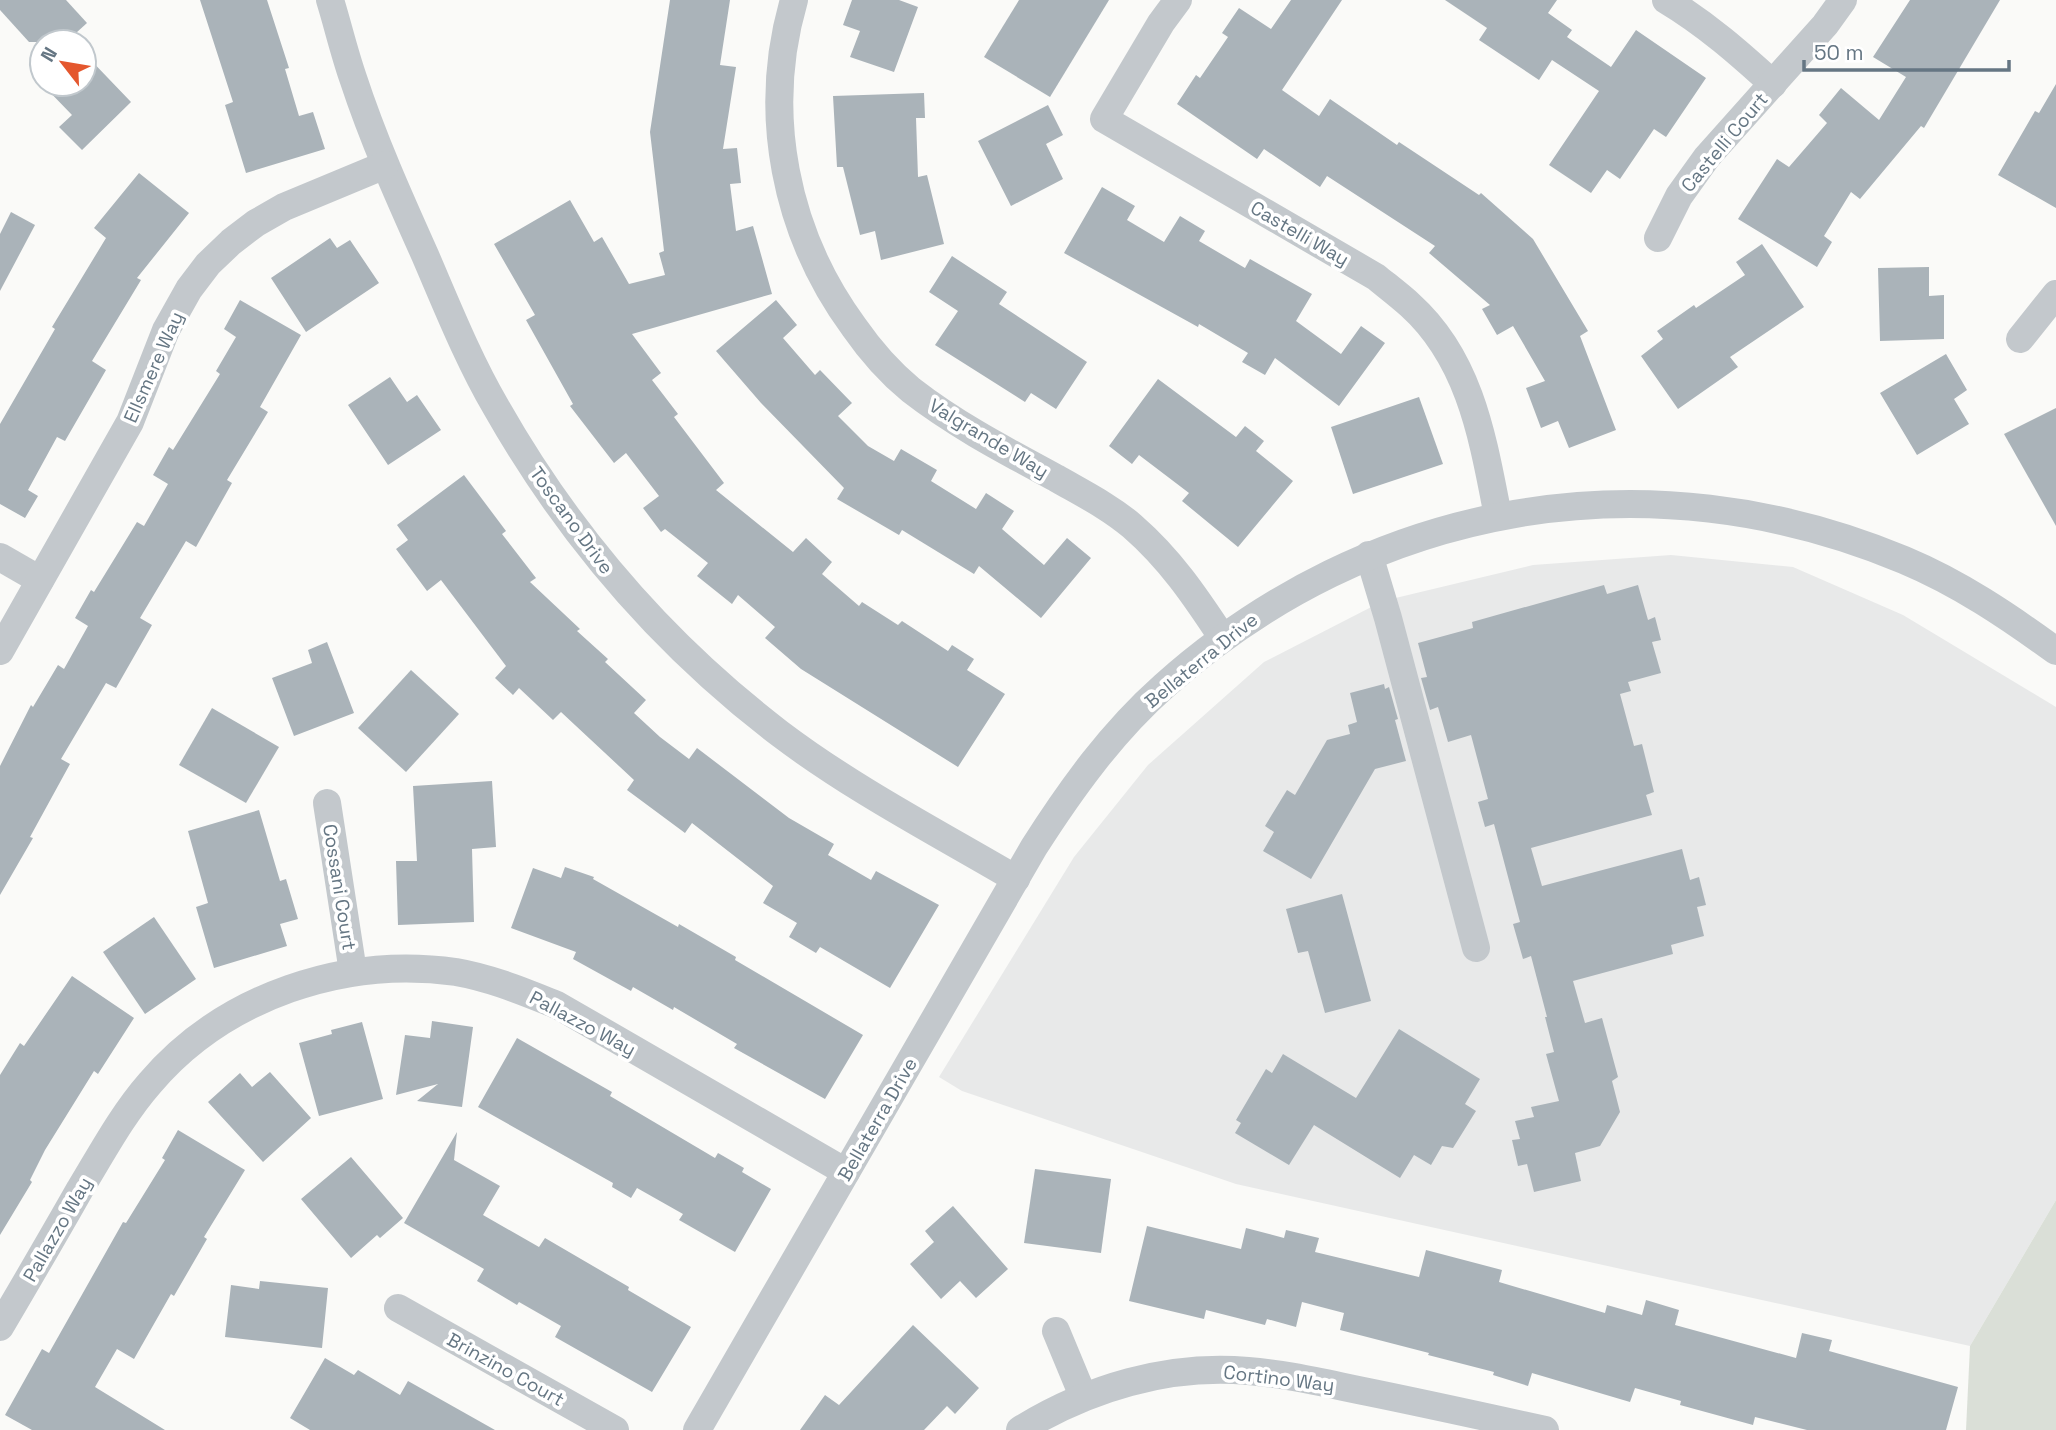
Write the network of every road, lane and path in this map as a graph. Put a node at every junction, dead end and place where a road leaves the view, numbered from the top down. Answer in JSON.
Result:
{"nodes":[{"id":1,"x":330,"y":0,"type":"edge"},
{"id":2,"x":794,"y":0,"type":"edge"},
{"id":3,"x":1178,"y":0,"type":"edge"},
{"id":4,"x":1666,"y":0,"type":"edge"},
{"id":5,"x":1843,"y":0,"type":"edge"},
{"id":6,"x":1773,"y":84,"type":"junction"},
{"id":7,"x":385,"y":165,"type":"junction"},
{"id":8,"x":1658,"y":238,"type":"dead end"},
{"id":9,"x":2056,"y":294,"type":"edge"},
{"id":10,"x":2020,"y":339,"type":"dead end"},
{"id":11,"x":1499,"y":516,"type":"junction"},
{"id":12,"x":1369,"y":555,"type":"junction"},
{"id":13,"x":0,"y":557,"type":"edge"},
{"id":14,"x":40,"y":580,"type":"junction"},
{"id":15,"x":1222,"y":637,"type":"junction"},
{"id":16,"x":0,"y":651,"type":"edge"},
{"id":17,"x":2056,"y":651,"type":"edge"},
{"id":18,"x":327,"y":803,"type":"dead end"},
{"id":19,"x":1016,"y":879,"type":"junction"},
{"id":20,"x":1476,"y":948,"type":"dead end"},
{"id":21,"x":353,"y":972,"type":"junction"},
{"id":22,"x":846,"y":1172,"type":"junction"},
{"id":23,"x":398,"y":1308,"type":"dead end"},
{"id":24,"x":0,"y":1327,"type":"edge"},
{"id":25,"x":1056,"y":1331,"type":"dead end"},
{"id":26,"x":1083,"y":1396,"type":"junction"},
{"id":27,"x":1438,"y":1418,"type":"edge"},
{"id":28,"x":615,"y":1430,"type":"edge"},
{"id":29,"x":697,"y":1430,"type":"edge"},
{"id":30,"x":1020,"y":1430,"type":"edge"},
{"id":31,"x":1545,"y":1430,"type":"edge"}],
"edges":[{"from":1,"to":7,"type":"street","name":"Toscano Drive"},
{"from":2,"to":15,"type":"street","name":"Valgrande Way"},
{"from":3,"to":11,"type":"street","name":"Castelli Way"},
{"from":4,"to":6,"type":"street"},
{"from":5,"to":6,"type":"street"},
{"from":6,"to":8,"type":"street","name":"Castelli Court"},
{"from":7,"to":14,"type":"street","name":"Ellsmere Way"},
{"from":7,"to":19,"type":"street","name":"Toscano Drive"},
{"from":9,"to":10,"type":"street"},
{"from":11,"to":12,"type":"street","name":"Bellaterra Drive"},
{"from":11,"to":17,"type":"street","name":"Bellaterra Drive"},
{"from":12,"to":15,"type":"street","name":"Bellaterra Drive"},
{"from":12,"to":20,"type":"street"},
{"from":13,"to":14,"type":"street"},
{"from":14,"to":16,"type":"street","name":"Ellsmere Way"},
{"from":15,"to":19,"type":"street","name":"Bellaterra Drive"},
{"from":18,"to":21,"type":"street","name":"Cossani Court"},
{"from":19,"to":22,"type":"street","name":"Bellaterra Drive"},
{"from":21,"to":22,"type":"street","name":"Pallazzo Way"},
{"from":21,"to":24,"type":"street","name":"Pallazzo Way"},
{"from":22,"to":29,"type":"street","name":"Bellaterra Drive"},
{"from":23,"to":28,"type":"street","name":"Brinzino Court"},
{"from":25,"to":26,"type":"street"},
{"from":26,"to":27,"type":"street","name":"Cortino Way"},
{"from":26,"to":30,"type":"street","name":"Cortino Way"},
{"from":27,"to":31,"type":"street","name":"Cortino Way"}]}
